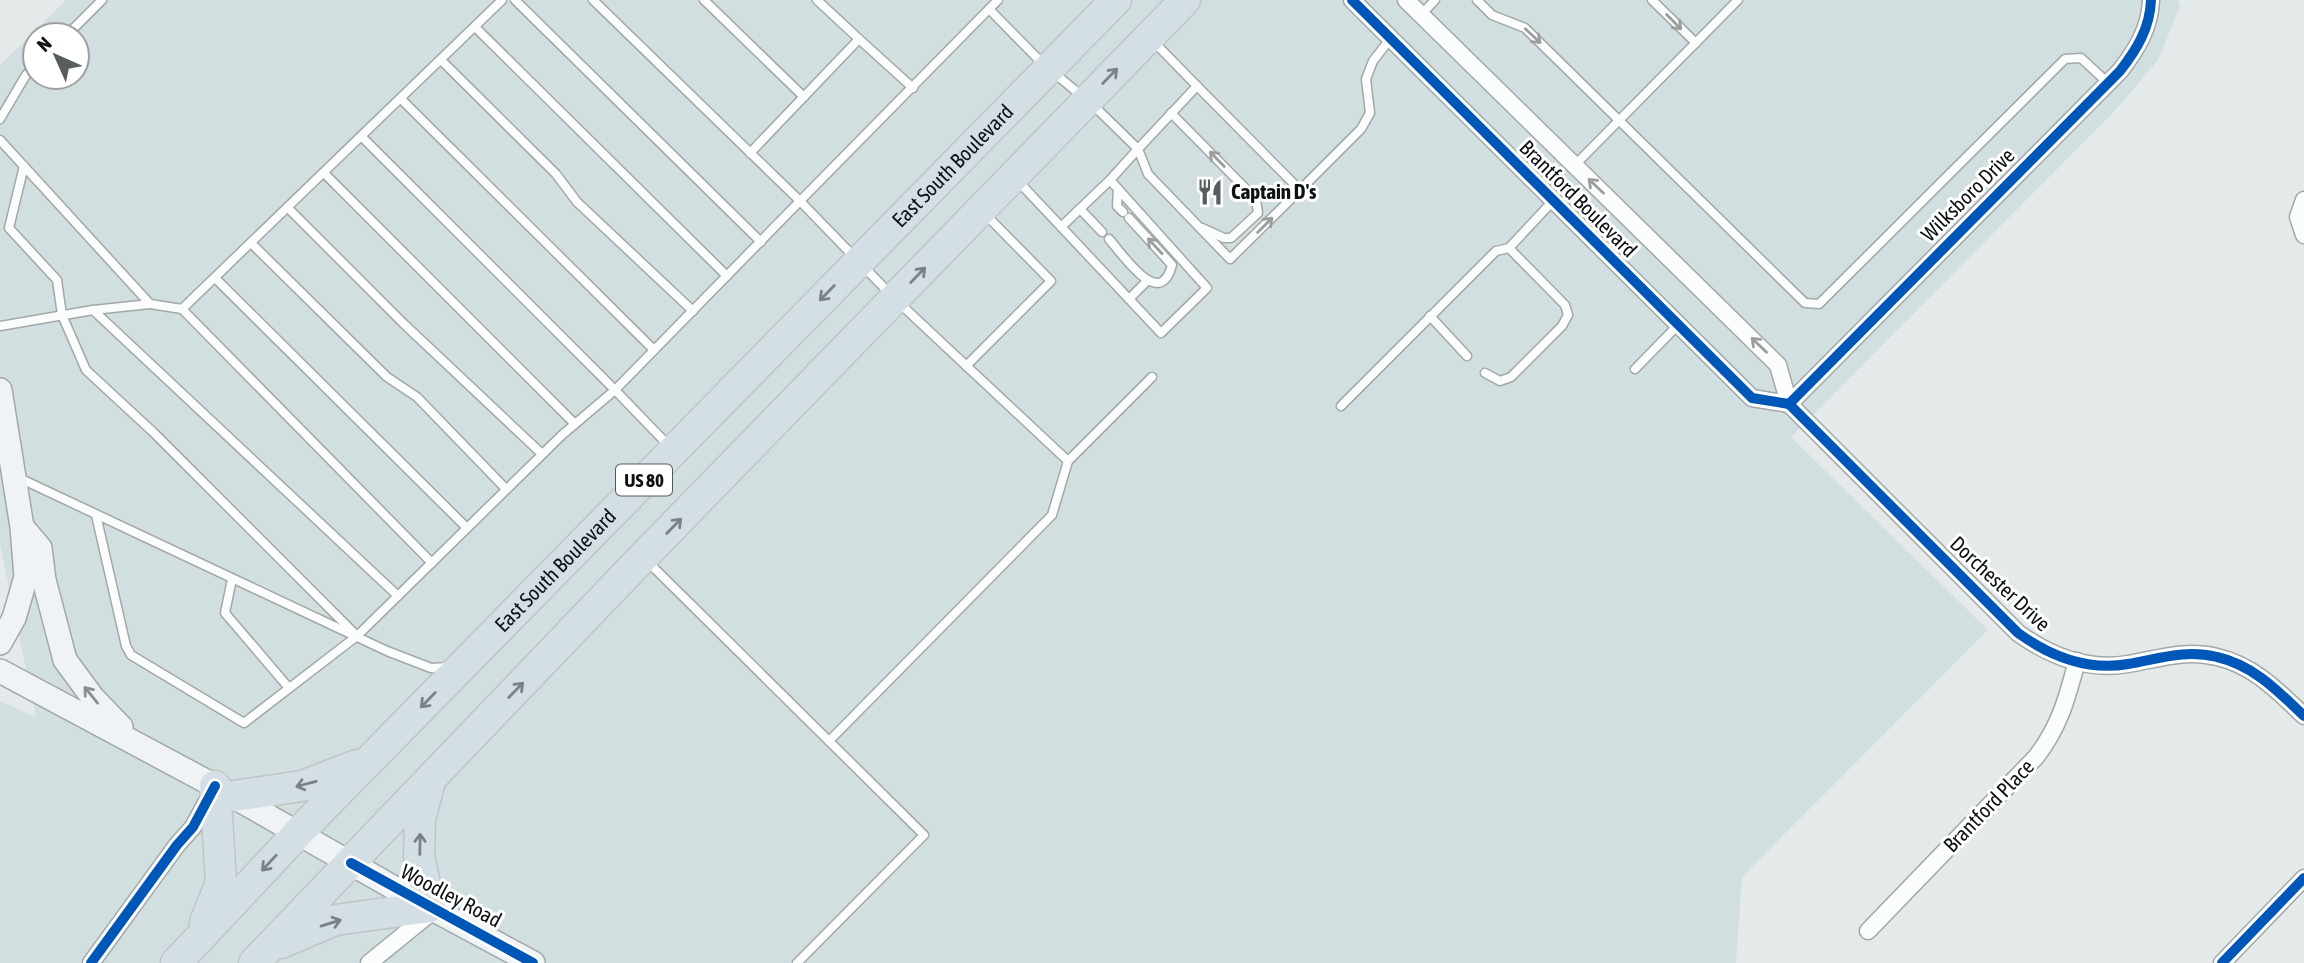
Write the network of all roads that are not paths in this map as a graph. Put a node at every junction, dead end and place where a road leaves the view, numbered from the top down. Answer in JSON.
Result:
{"nodes":[{"id":1,"x":102,"y":0,"type":"edge"},
{"id":2,"x":502,"y":0,"type":"edge"},
{"id":3,"x":515,"y":0,"type":"edge"},
{"id":4,"x":593,"y":0,"type":"edge"},
{"id":5,"x":607,"y":0,"type":"edge"},
{"id":6,"x":704,"y":0,"type":"edge"},
{"id":7,"x":817,"y":0,"type":"edge"},
{"id":8,"x":998,"y":0,"type":"edge"},
{"id":9,"x":1116,"y":0,"type":"edge"},
{"id":10,"x":1185,"y":0,"type":"edge"},
{"id":11,"x":1352,"y":0,"type":"edge"},
{"id":12,"x":1406,"y":0,"type":"edge"},
{"id":13,"x":1435,"y":0,"type":"edge"},
{"id":14,"x":1477,"y":0,"type":"edge"},
{"id":15,"x":1652,"y":0,"type":"edge"},
{"id":16,"x":1738,"y":0,"type":"edge"},
{"id":17,"x":2151,"y":0,"type":"edge"},
{"id":18,"x":600,"y":7,"type":"junction"},
{"id":19,"x":989,"y":9,"type":"junction"},
{"id":20,"x":1421,"y":15,"type":"junction"},
{"id":21,"x":81,"y":21,"type":"edge"},
{"id":22,"x":475,"y":27,"type":"junction"},
{"id":23,"x":1149,"y":37,"type":"junction"},
{"id":24,"x":859,"y":39,"type":"junction"},
{"id":25,"x":1391,"y":39,"type":"junction"},
{"id":26,"x":1696,"y":43,"type":"junction"},
{"id":27,"x":441,"y":60,"type":"junction"},
{"id":28,"x":1048,"y":69,"type":"junction"},
{"id":29,"x":21,"y":83,"type":"edge"},
{"id":30,"x":2108,"y":83,"type":"junction"},
{"id":31,"x":1197,"y":86,"type":"junction"},
{"id":32,"x":913,"y":89,"type":"junction"},
{"id":33,"x":804,"y":97,"type":"junction"},
{"id":34,"x":401,"y":99,"type":"junction"},
{"id":35,"x":1087,"y":100,"type":"junction"},
{"id":36,"x":1171,"y":113,"type":"junction"},
{"id":37,"x":0,"y":119,"type":"edge"},
{"id":38,"x":1620,"y":120,"type":"junction"},
{"id":39,"x":362,"y":137,"type":"junction"},
{"id":40,"x":0,"y":140,"type":"edge"},
{"id":41,"x":1138,"y":149,"type":"junction"},
{"id":42,"x":750,"y":153,"type":"junction"},
{"id":43,"x":1575,"y":165,"type":"junction"},
{"id":44,"x":24,"y":166,"type":"junction"},
{"id":45,"x":324,"y":173,"type":"junction"},
{"id":46,"x":1014,"y":176,"type":"junction"},
{"id":47,"x":1110,"y":180,"type":"junction"},
{"id":48,"x":1118,"y":189,"type":"junction"},
{"id":49,"x":1300,"y":190,"type":"junction"},
{"id":50,"x":2304,"y":200,"type":"edge"},
{"id":51,"x":800,"y":201,"type":"junction"},
{"id":52,"x":1553,"y":201,"type":"junction"},
{"id":53,"x":288,"y":208,"type":"junction"},
{"id":54,"x":1080,"y":209,"type":"junction"},
{"id":55,"x":981,"y":210,"type":"junction"},
{"id":56,"x":1061,"y":227,"type":"junction"},
{"id":57,"x":1199,"y":227,"type":"junction"},
{"id":58,"x":1102,"y":232,"type":"dead end"},
{"id":59,"x":2304,"y":235,"type":"edge"},
{"id":60,"x":1109,"y":239,"type":"dead end"},
{"id":61,"x":761,"y":242,"type":"junction"},
{"id":62,"x":251,"y":243,"type":"junction"},
{"id":63,"x":1509,"y":248,"type":"junction"},
{"id":64,"x":858,"y":261,"type":"junction"},
{"id":65,"x":727,"y":276,"type":"junction"},
{"id":66,"x":215,"y":278,"type":"junction"},
{"id":67,"x":1147,"y":281,"type":"junction"},
{"id":68,"x":895,"y":299,"type":"junction"},
{"id":69,"x":1129,"y":299,"type":"junction"},
{"id":70,"x":150,"y":304,"type":"junction"},
{"id":71,"x":182,"y":309,"type":"junction"},
{"id":72,"x":93,"y":310,"type":"junction"},
{"id":73,"x":692,"y":311,"type":"junction"},
{"id":74,"x":62,"y":315,"type":"junction"},
{"id":75,"x":1430,"y":316,"type":"junction"},
{"id":76,"x":1678,"y":325,"type":"junction"},
{"id":77,"x":0,"y":326,"type":"edge"},
{"id":78,"x":654,"y":350,"type":"junction"},
{"id":79,"x":1467,"y":356,"type":"dead end"},
{"id":80,"x":966,"y":366,"type":"junction"},
{"id":81,"x":1634,"y":369,"type":"dead end"},
{"id":82,"x":1485,"y":373,"type":"dead end"},
{"id":83,"x":1152,"y":377,"type":"dead end"},
{"id":84,"x":0,"y":390,"type":"edge"},
{"id":85,"x":615,"y":390,"type":"junction"},
{"id":86,"x":1789,"y":404,"type":"junction"},
{"id":87,"x":1341,"y":406,"type":"dead end"},
{"id":88,"x":575,"y":424,"type":"junction"},
{"id":89,"x":673,"y":450,"type":"junction"},
{"id":90,"x":542,"y":454,"type":"junction"},
{"id":91,"x":1068,"y":461,"type":"junction"},
{"id":92,"x":14,"y":476,"type":"junction"},
{"id":93,"x":506,"y":489,"type":"junction"},
{"id":94,"x":96,"y":514,"type":"junction"},
{"id":95,"x":22,"y":527,"type":"junction"},
{"id":96,"x":466,"y":527,"type":"junction"},
{"id":97,"x":643,"y":557,"type":"junction"},
{"id":98,"x":432,"y":563,"type":"junction"},
{"id":99,"x":26,"y":577,"type":"junction"},
{"id":100,"x":232,"y":579,"type":"junction"},
{"id":101,"x":398,"y":596,"type":"junction"},
{"id":102,"x":0,"y":604,"type":"edge"},
{"id":103,"x":357,"y":636,"type":"junction"},
{"id":104,"x":0,"y":643,"type":"edge"},
{"id":105,"x":2077,"y":661,"type":"junction"},
{"id":106,"x":462,"y":666,"type":"junction"},
{"id":107,"x":0,"y":671,"type":"edge"},
{"id":108,"x":289,"y":688,"type":"junction"},
{"id":109,"x":2304,"y":716,"type":"edge"},
{"id":110,"x":829,"y":741,"type":"junction"},
{"id":111,"x":138,"y":744,"type":"junction"},
{"id":112,"x":370,"y":760,"type":"junction"},
{"id":113,"x":430,"y":780,"type":"junction"},
{"id":114,"x":225,"y":791,"type":"junction"},
{"id":115,"x":298,"y":833,"type":"junction"},
{"id":116,"x":351,"y":863,"type":"junction"},
{"id":117,"x":2304,"y":878,"type":"edge"},
{"id":118,"x":432,"y":908,"type":"junction"},
{"id":119,"x":1868,"y":931,"type":"dead end"},
{"id":120,"x":198,"y":940,"type":"junction"},
{"id":121,"x":261,"y":956,"type":"edge"},
{"id":122,"x":520,"y":960,"type":"edge"},
{"id":123,"x":91,"y":963,"type":"edge"},
{"id":124,"x":176,"y":963,"type":"edge"},
{"id":125,"x":369,"y":963,"type":"edge"},
{"id":126,"x":797,"y":963,"type":"edge"},
{"id":127,"x":2222,"y":963,"type":"edge"}],
"edges":[{"from":1,"to":21,"type":"lane"},
{"from":2,"to":22,"type":"lane"},
{"from":3,"to":61,"type":"lane"},
{"from":4,"to":18,"type":"lane"},
{"from":5,"to":18,"type":"lane"},
{"from":6,"to":33,"type":"lane"},
{"from":7,"to":24,"type":"lane"},
{"from":8,"to":19,"type":"lane"},
{"from":9,"to":28,"type":"highway","name":"East South Boulevard","number":"US 80"},
{"from":10,"to":23,"type":"highway","number":"US 80"},
{"from":11,"to":25,"type":"street","name":"Brantford Boulevard"},
{"from":12,"to":20,"type":"street","name":"Brantford Boulevard"},
{"from":13,"to":20,"type":"lane"},
{"from":14,"to":38,"type":"lane","one_way":true},
{"from":15,"to":26,"type":"lane","one_way":true},
{"from":16,"to":26,"type":"lane"},
{"from":17,"to":30,"type":"street","name":"Wilksboro Drive"},
{"from":18,"to":42,"type":"lane"},
{"from":19,"to":28,"type":"lane"},
{"from":19,"to":32,"type":"lane"},
{"from":20,"to":43,"type":"street","name":"Brantford Boulevard"},
{"from":22,"to":27,"type":"lane"},
{"from":22,"to":65,"type":"lane"},
{"from":23,"to":31,"type":"lane"},
{"from":35,"to":23,"type":"highway","number":"US 80","one_way":true},
{"from":24,"to":32,"type":"lane"},
{"from":24,"to":33,"type":"lane"},
{"from":25,"to":49,"type":"lane"},
{"from":25,"to":52,"type":"street","name":"Brantford Boulevard"},
{"from":26,"to":38,"type":"lane"},
{"from":27,"to":34,"type":"lane"},
{"from":27,"to":73,"type":"lane"},
{"from":28,"to":35,"type":"lane"},
{"from":28,"to":64,"type":"highway","name":"East South Boulevard","number":"US 80"},
{"from":29,"to":37,"type":"lane"},
{"from":30,"to":38,"type":"lane"},
{"from":30,"to":86,"type":"street","name":"Wilksboro Drive"},
{"from":31,"to":36,"type":"lane"},
{"from":31,"to":49,"type":"lane"},
{"from":32,"to":51,"type":"lane"},
{"from":33,"to":42,"type":"lane"},
{"from":34,"to":39,"type":"lane"},
{"from":34,"to":78,"type":"lane"},
{"from":35,"to":41,"type":"lane"},
{"from":35,"to":46,"type":"highway","number":"US 80"},
{"from":36,"to":41,"type":"lane"},
{"from":57,"to":36,"type":"lane","one_way":true},
{"from":38,"to":43,"type":"lane"},
{"from":39,"to":45,"type":"lane"},
{"from":39,"to":85,"type":"lane"},
{"from":40,"to":44,"type":"lane"},
{"from":41,"to":47,"type":"lane"},
{"from":41,"to":57,"type":"lane"},
{"from":42,"to":51,"type":"lane"},
{"from":86,"to":43,"type":"street","name":"Brantford Boulevard","one_way":true},
{"from":44,"to":70,"type":"lane"},
{"from":44,"to":74,"type":"lane"},
{"from":45,"to":53,"type":"lane"},
{"from":45,"to":88,"type":"lane"},
{"from":46,"to":55,"type":"highway","number":"US 80"},
{"from":46,"to":56,"type":"lane"},
{"from":47,"to":48,"type":"lane"},
{"from":47,"to":54,"type":"lane"},
{"from":67,"to":48,"type":"lane","one_way":true},
{"from":48,"to":69,"type":"lane"},
{"from":57,"to":49,"type":"lane","one_way":true},
{"from":50,"to":59,"type":"street"},
{"from":51,"to":61,"type":"lane"},
{"from":51,"to":64,"type":"lane"},
{"from":52,"to":63,"type":"lane"},
{"from":52,"to":76,"type":"street","name":"Brantford Boulevard"},
{"from":53,"to":62,"type":"lane"},
{"from":53,"to":90,"type":"lane"},
{"from":54,"to":56,"type":"lane"},
{"from":54,"to":58,"type":"lane"},
{"from":68,"to":55,"type":"highway","number":"US 80","one_way":true},
{"from":55,"to":80,"type":"lane"},
{"from":56,"to":69,"type":"lane"},
{"from":60,"to":67,"type":"lane"},
{"from":61,"to":65,"type":"lane"},
{"from":62,"to":66,"type":"lane"},
{"from":62,"to":93,"type":"lane"},
{"from":63,"to":75,"type":"lane"},
{"from":63,"to":82,"type":"lane"},
{"from":64,"to":68,"type":"lane"},
{"from":64,"to":89,"type":"highway","name":"East South Boulevard","number":"US 80","one_way":true},
{"from":65,"to":73,"type":"lane"},
{"from":66,"to":71,"type":"lane"},
{"from":66,"to":96,"type":"lane"},
{"from":67,"to":69,"type":"lane"},
{"from":68,"to":80,"type":"lane"},
{"from":97,"to":68,"type":"highway","number":"US 80","one_way":true},
{"from":70,"to":71,"type":"lane"},
{"from":70,"to":72,"type":"lane"},
{"from":71,"to":98,"type":"lane"},
{"from":72,"to":74,"type":"lane"},
{"from":72,"to":101,"type":"lane"},
{"from":73,"to":78,"type":"lane"},
{"from":74,"to":77,"type":"lane"},
{"from":74,"to":103,"type":"lane"},
{"from":75,"to":79,"type":"lane"},
{"from":75,"to":87,"type":"lane"},
{"from":76,"to":81,"type":"lane"},
{"from":76,"to":86,"type":"street","name":"Brantford Boulevard"},
{"from":78,"to":85,"type":"lane"},
{"from":80,"to":91,"type":"lane"},
{"from":83,"to":91,"type":"lane"},
{"from":84,"to":92,"type":"main road"},
{"from":85,"to":88,"type":"lane"},
{"from":85,"to":89,"type":"lane"},
{"from":86,"to":105,"type":"street","name":"Dorchester Drive"},
{"from":88,"to":90,"type":"lane"},
{"from":89,"to":106,"type":"highway","name":"East South Boulevard","number":"US 80"},
{"from":90,"to":93,"type":"lane"},
{"from":91,"to":110,"type":"lane"},
{"from":92,"to":94,"type":"lane"},
{"from":92,"to":95,"type":"main road"},
{"from":93,"to":96,"type":"lane"},
{"from":94,"to":100,"type":"lane"},
{"from":94,"to":108,"type":"lane"},
{"from":95,"to":99,"type":"main road"},
{"from":111,"to":95,"type":"main road","one_way":true},
{"from":96,"to":98,"type":"lane"},
{"from":97,"to":110,"type":"lane"},
{"from":113,"to":97,"type":"highway","number":"US 80","one_way":true},
{"from":98,"to":101,"type":"lane"},
{"from":99,"to":102,"type":"main road"},
{"from":99,"to":104,"type":"main road"},
{"from":100,"to":103,"type":"lane"},
{"from":100,"to":108,"type":"lane"},
{"from":101,"to":103,"type":"lane"},
{"from":103,"to":106,"type":"lane"},
{"from":103,"to":108,"type":"lane"},
{"from":105,"to":109,"type":"street","name":"Dorchester Drive"},
{"from":105,"to":119,"type":"street","name":"Brantford Place"},
{"from":106,"to":112,"type":"highway","name":"East South Boulevard","number":"US 80","one_way":true},
{"from":107,"to":111,"type":"main road","name":"Woodley Road"},
{"from":110,"to":126,"type":"lane"},
{"from":111,"to":114,"type":"main road","name":"Woodley Road"},
{"from":112,"to":114,"type":"highway","one_way":true},
{"from":112,"to":115,"type":"highway","name":"East South Boulevard","number":"US 80"},
{"from":113,"to":116,"type":"highway","number":"US 80"},
{"from":118,"to":113,"type":"highway","one_way":true},
{"from":114,"to":115,"type":"main road","name":"Woodley Road"},
{"from":114,"to":120,"type":"highway"},
{"from":114,"to":123,"type":"street"},
{"from":115,"to":116,"type":"main road","name":"Woodley Road"},
{"from":115,"to":120,"type":"highway","name":"East South Boulevard","number":"US 80","one_way":true},
{"from":116,"to":118,"type":"main road","name":"Woodley Road"},
{"from":116,"to":121,"type":"highway","number":"US 80"},
{"from":117,"to":127,"type":"street"},
{"from":121,"to":118,"type":"highway","one_way":true},
{"from":118,"to":122,"type":"main road","name":"Woodley Road"},
{"from":118,"to":125,"type":"street"},
{"from":120,"to":124,"type":"highway","name":"East South Boulevard","number":"US 80"}]}
